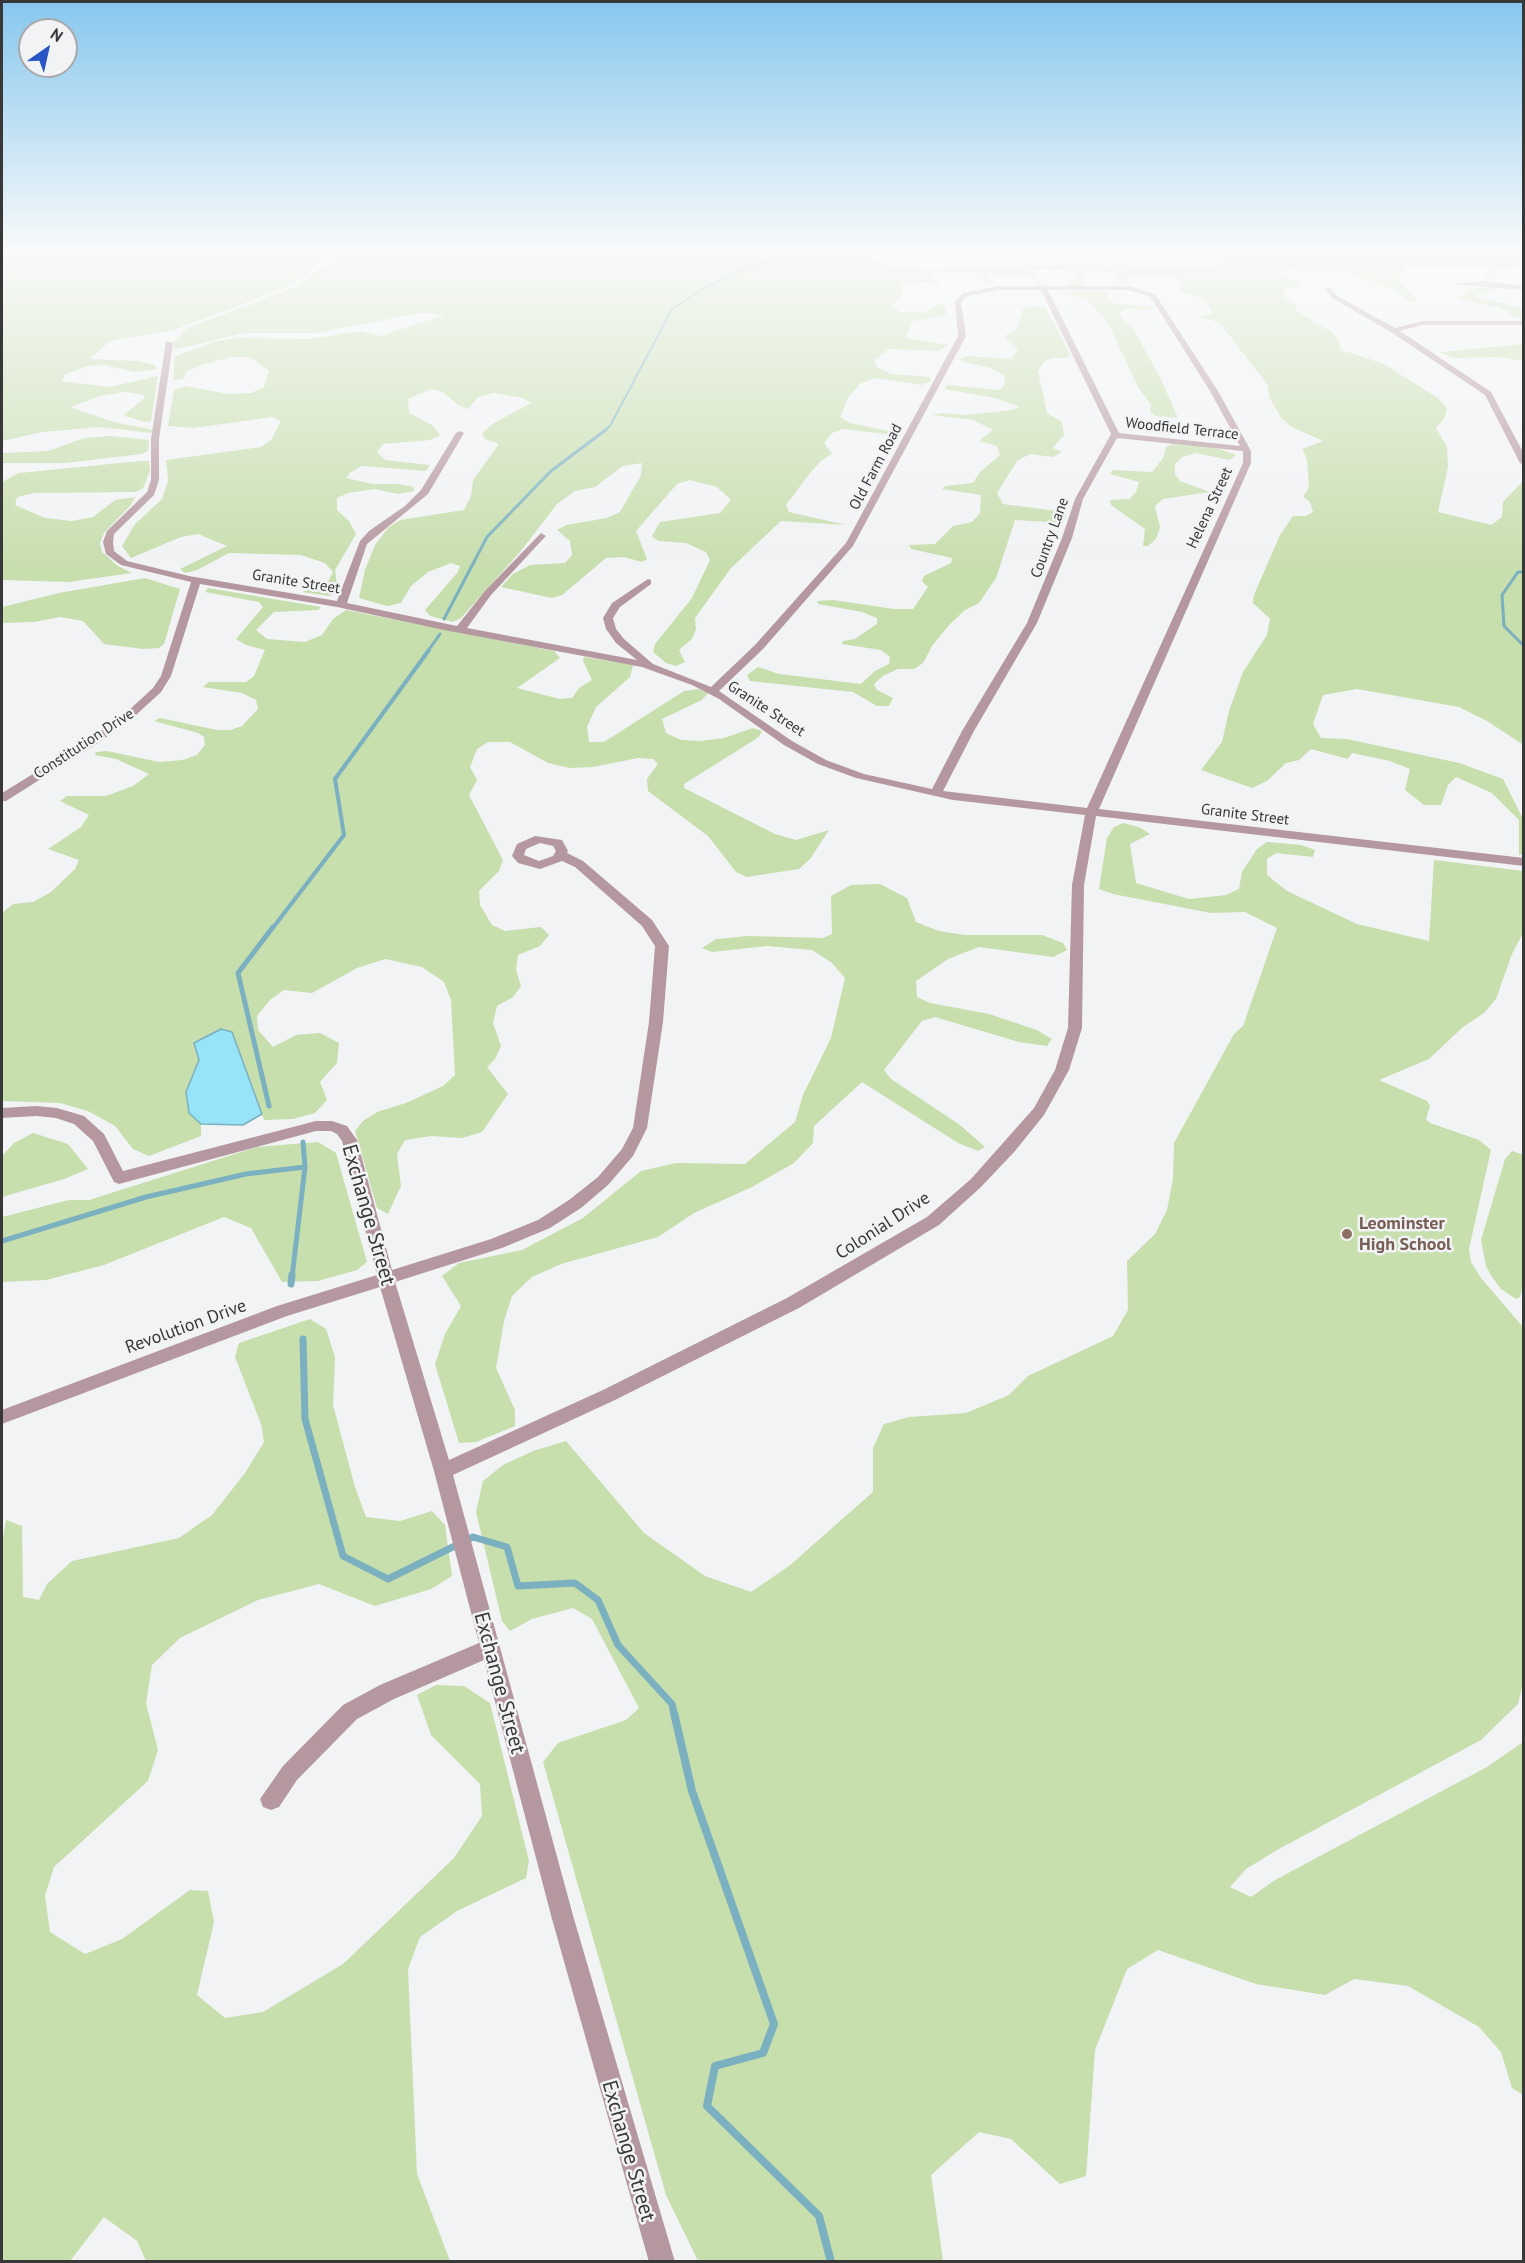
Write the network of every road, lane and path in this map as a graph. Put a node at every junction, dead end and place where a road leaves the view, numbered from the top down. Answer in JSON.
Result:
{"nodes":[{"id":1,"x":167,"y":359,"type":"edge"},
{"id":2,"x":950,"y":359,"type":"edge"},
{"id":3,"x":1077,"y":359,"type":"edge"},
{"id":4,"x":1193,"y":359,"type":"edge"},
{"id":5,"x":1436,"y":359,"type":"edge"},
{"id":6,"x":460,"y":432,"type":"dead end"},
{"id":7,"x":1114,"y":435,"type":"junction"},
{"id":8,"x":1246,"y":449,"type":"junction"},
{"id":9,"x":1524,"y":463,"type":"edge"},
{"id":10,"x":541,"y":536,"type":"dead end"},
{"id":11,"x":196,"y":581,"type":"junction"},
{"id":12,"x":648,"y":582,"type":"dead end"},
{"id":13,"x":341,"y":605,"type":"junction"},
{"id":14,"x":460,"y":630,"type":"junction"},
{"id":15,"x":652,"y":667,"type":"junction"},
{"id":16,"x":712,"y":692,"type":"junction"},
{"id":17,"x":936,"y":793,"type":"junction"},
{"id":18,"x":2,"y":798,"type":"edge"},
{"id":19,"x":1092,"y":812,"type":"junction"},
{"id":20,"x":561,"y":855,"type":"dead end"},
{"id":21,"x":1524,"y":862,"type":"edge"},
{"id":22,"x":2,"y":1113,"type":"edge"},
{"id":23,"x":386,"y":1277,"type":"junction"},
{"id":24,"x":2,"y":1418,"type":"edge"},
{"id":25,"x":444,"y":1471,"type":"junction"},
{"id":26,"x":489,"y":1648,"type":"junction"},
{"id":27,"x":271,"y":1798,"type":"dead end"},
{"id":28,"x":662,"y":2262,"type":"edge"}],
"edges":[{"from":1,"to":11,"type":"street","name":"Granite Street"},
{"from":2,"to":16,"type":"street","name":"Old Farm Road"},
{"from":3,"to":7,"type":"street"},
{"from":4,"to":8,"type":"street","name":"Helena Street"},
{"from":5,"to":9,"type":"street"},
{"from":6,"to":13,"type":"street"},
{"from":7,"to":8,"type":"street","name":"Woodfield Terrace"},
{"from":7,"to":17,"type":"street","name":"Country Lane"},
{"from":8,"to":19,"type":"street","name":"Helena Street"},
{"from":10,"to":14,"type":"street"},
{"from":11,"to":13,"type":"street","name":"Granite Street"},
{"from":11,"to":18,"type":"street","name":"Constitution Drive"},
{"from":12,"to":15,"type":"street"},
{"from":13,"to":14,"type":"street","name":"Granite Street"},
{"from":14,"to":15,"type":"street","name":"Granite Street"},
{"from":15,"to":16,"type":"street","name":"Granite Street"},
{"from":16,"to":17,"type":"street","name":"Granite Street"},
{"from":17,"to":19,"type":"street","name":"Granite Street"},
{"from":19,"to":21,"type":"street","name":"Granite Street"},
{"from":19,"to":25,"type":"street","name":"Colonial Drive"},
{"from":20,"to":23,"type":"street","name":"Revolution Drive"},
{"from":22,"to":23,"type":"street","name":"Exchange Street"},
{"from":23,"to":24,"type":"street","name":"Revolution Drive"},
{"from":23,"to":25,"type":"street","name":"Exchange Street"},
{"from":25,"to":26,"type":"street","name":"Exchange Street"},
{"from":26,"to":27,"type":"street"},
{"from":26,"to":28,"type":"street","name":"Exchange Street"}]}
